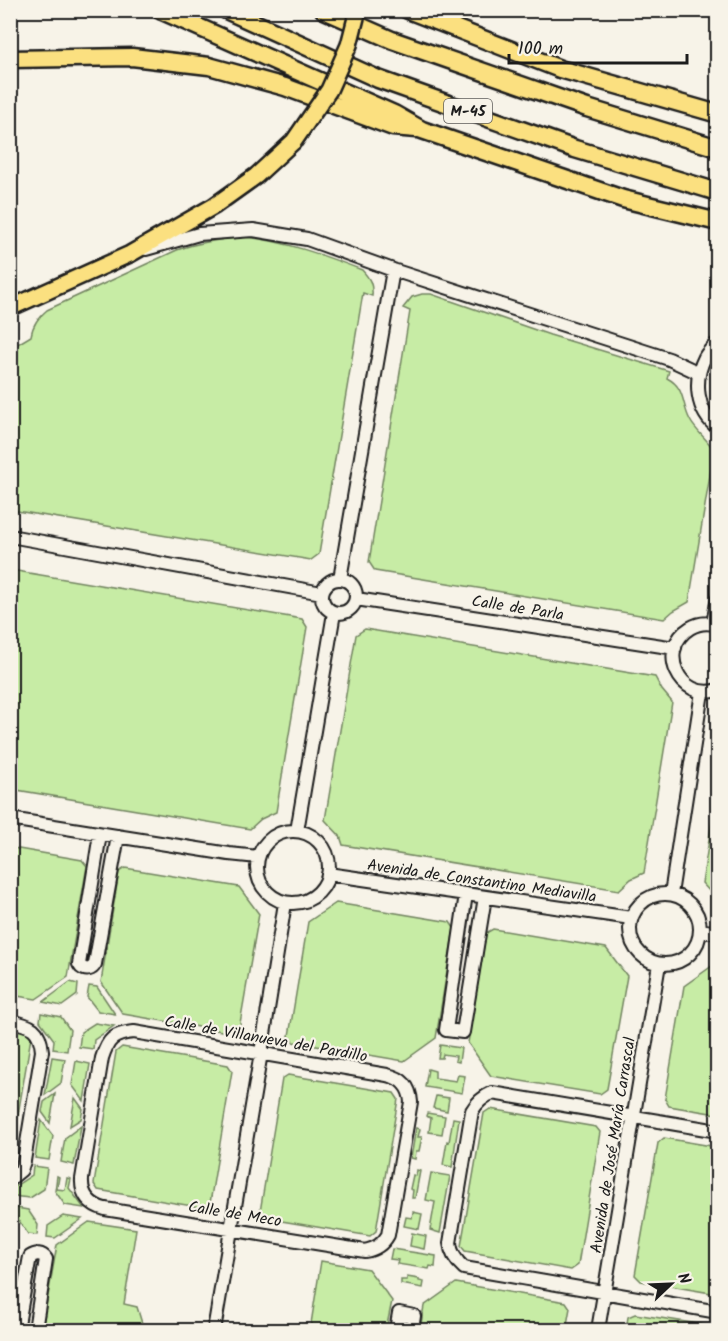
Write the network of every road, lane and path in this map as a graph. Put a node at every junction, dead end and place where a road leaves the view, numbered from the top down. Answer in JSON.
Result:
{"nodes":[{"id":1,"x":160,"y":10,"type":"edge"},
{"id":2,"x":226,"y":10,"type":"edge"},
{"id":3,"x":324,"y":10,"type":"edge"},
{"id":4,"x":358,"y":10,"type":"edge"},
{"id":5,"x":408,"y":10,"type":"edge"},
{"id":6,"x":10,"y":59,"type":"edge"},
{"id":7,"x":60,"y":59,"type":"junction"},
{"id":8,"x":10,"y":69,"type":"edge"},
{"id":9,"x":717,"y":114,"type":"edge"},
{"id":10,"x":422,"y":130,"type":"junction"},
{"id":11,"x":717,"y":148,"type":"edge"},
{"id":12,"x":717,"y":192,"type":"edge"},
{"id":13,"x":717,"y":222,"type":"edge"},
{"id":14,"x":130,"y":254,"type":"junction"},
{"id":15,"x":393,"y":270,"type":"junction"},
{"id":16,"x":10,"y":308,"type":"edge"},
{"id":17,"x":717,"y":342,"type":"edge"},
{"id":18,"x":699,"y":373,"type":"junction"},
{"id":19,"x":717,"y":428,"type":"edge"},
{"id":20,"x":10,"y":536,"type":"edge"},
{"id":21,"x":340,"y":579,"type":"junction"},
{"id":22,"x":322,"y":593,"type":"junction"},
{"id":23,"x":717,"y":598,"type":"edge"},
{"id":24,"x":356,"y":599,"type":"junction"},
{"id":25,"x":334,"y":613,"type":"junction"},
{"id":26,"x":715,"y":624,"type":"edge"},
{"id":27,"x":675,"y":648,"type":"junction"},
{"id":28,"x":717,"y":690,"type":"edge"},
{"id":29,"x":702,"y":692,"type":"junction"},
{"id":30,"x":10,"y":819,"type":"edge"},
{"id":31,"x":297,"y":831,"type":"junction"},
{"id":32,"x":100,"y":834,"type":"junction"},
{"id":33,"x":118,"y":836,"type":"junction"},
{"id":34,"x":258,"y":857,"type":"junction"},
{"id":35,"x":328,"y":874,"type":"junction"},
{"id":36,"x":466,"y":894,"type":"junction"},
{"id":37,"x":671,"y":894,"type":"junction"},
{"id":38,"x":485,"y":897,"type":"junction"},
{"id":39,"x":285,"y":903,"type":"junction"},
{"id":40,"x":631,"y":918,"type":"junction"},
{"id":41,"x":700,"y":930,"type":"junction"},
{"id":42,"x":717,"y":933,"type":"edge"},
{"id":43,"x":659,"y":964,"type":"junction"},
{"id":44,"x":10,"y":1021,"type":"edge"},
{"id":45,"x":261,"y":1053,"type":"junction"},
{"id":46,"x":634,"y":1116,"type":"junction"},
{"id":47,"x":717,"y":1131,"type":"edge"},
{"id":48,"x":10,"y":1179,"type":"edge"},
{"id":49,"x":87,"y":1198,"type":"joint"},
{"id":50,"x":231,"y":1230,"type":"junction"},
{"id":51,"x":380,"y":1245,"type":"joint"},
{"id":52,"x":604,"y":1292,"type":"junction"},
{"id":53,"x":717,"y":1312,"type":"edge"},
{"id":54,"x":17,"y":1330,"type":"edge"},
{"id":55,"x":35,"y":1330,"type":"edge"},
{"id":56,"x":214,"y":1330,"type":"edge"},
{"id":57,"x":396,"y":1330,"type":"edge"},
{"id":58,"x":412,"y":1330,"type":"edge"},
{"id":59,"x":598,"y":1330,"type":"edge"}],
"edges":[{"from":1,"to":10,"type":"highway"},
{"from":2,"to":12,"type":"highway","number":"M-45"},
{"from":3,"to":11,"type":"highway","number":"M-45"},
{"from":4,"to":14,"type":"main road","bridge":true},
{"from":5,"to":9,"type":"highway"},
{"from":6,"to":7,"type":"highway"},
{"from":7,"to":8,"type":"highway"},
{"from":7,"to":10,"type":"highway"},
{"from":10,"to":13,"type":"highway"},
{"from":14,"to":15,"type":"street"},
{"from":14,"to":16,"type":"main road"},
{"from":15,"to":18,"type":"street"},
{"from":15,"to":21,"type":"street"},
{"from":17,"to":18,"type":"street"},
{"from":18,"to":19,"type":"street"},
{"from":20,"to":22,"type":"street"},
{"from":21,"to":22,"type":"street"},
{"from":21,"to":24,"type":"street"},
{"from":22,"to":25,"type":"street"},
{"from":23,"to":26,"type":"street"},
{"from":24,"to":25,"type":"street"},
{"from":24,"to":27,"type":"street","name":"Calle de Parla"},
{"from":25,"to":31,"type":"street"},
{"from":26,"to":27,"type":"street"},
{"from":27,"to":29,"type":"street"},
{"from":28,"to":29,"type":"street"},
{"from":29,"to":37,"type":"street"},
{"from":30,"to":32,"type":"street"},
{"from":31,"to":34,"type":"street"},
{"from":31,"to":35,"type":"street"},
{"from":32,"to":33,"type":"street"},
{"from":32,"to":33,"type":"street"},
{"from":33,"to":34,"type":"street"},
{"from":34,"to":39,"type":"street"},
{"from":35,"to":36,"type":"street","name":"Avenida de Constantino Mediavilla"},
{"from":35,"to":39,"type":"street"},
{"from":36,"to":38,"type":"street","name":"Avenida de Constantino Mediavilla"},
{"from":36,"to":38,"type":"street"},
{"from":37,"to":40,"type":"street"},
{"from":37,"to":41,"type":"street"},
{"from":38,"to":40,"type":"street","name":"Avenida de Constantino Mediavilla"},
{"from":39,"to":45,"type":"street"},
{"from":40,"to":43,"type":"street"},
{"from":41,"to":42,"type":"street"},
{"from":41,"to":43,"type":"street"},
{"from":43,"to":46,"type":"street","name":"Avenida de José María Carrascal"},
{"from":44,"to":48,"type":"street"},
{"from":45,"to":49,"type":"street","name":"Calle de Villanueva del Pardillo"},
{"from":45,"to":50,"type":"street"},
{"from":45,"to":51,"type":"street","name":"Calle de Villanueva del Pardillo"},
{"from":46,"to":47,"type":"street"},
{"from":46,"to":52,"type":"street","name":"Avenida de José María Carrascal"},
{"from":46,"to":52,"type":"street"},
{"from":49,"to":50,"type":"street","name":"Calle de Meco"},
{"from":50,"to":51,"type":"street","name":"Calle de Meco"},
{"from":50,"to":56,"type":"street"},
{"from":52,"to":53,"type":"street"},
{"from":52,"to":59,"type":"street","name":"Avenida de José María Carrascal"},
{"from":54,"to":55,"type":"street"},
{"from":57,"to":58,"type":"street"}]}
